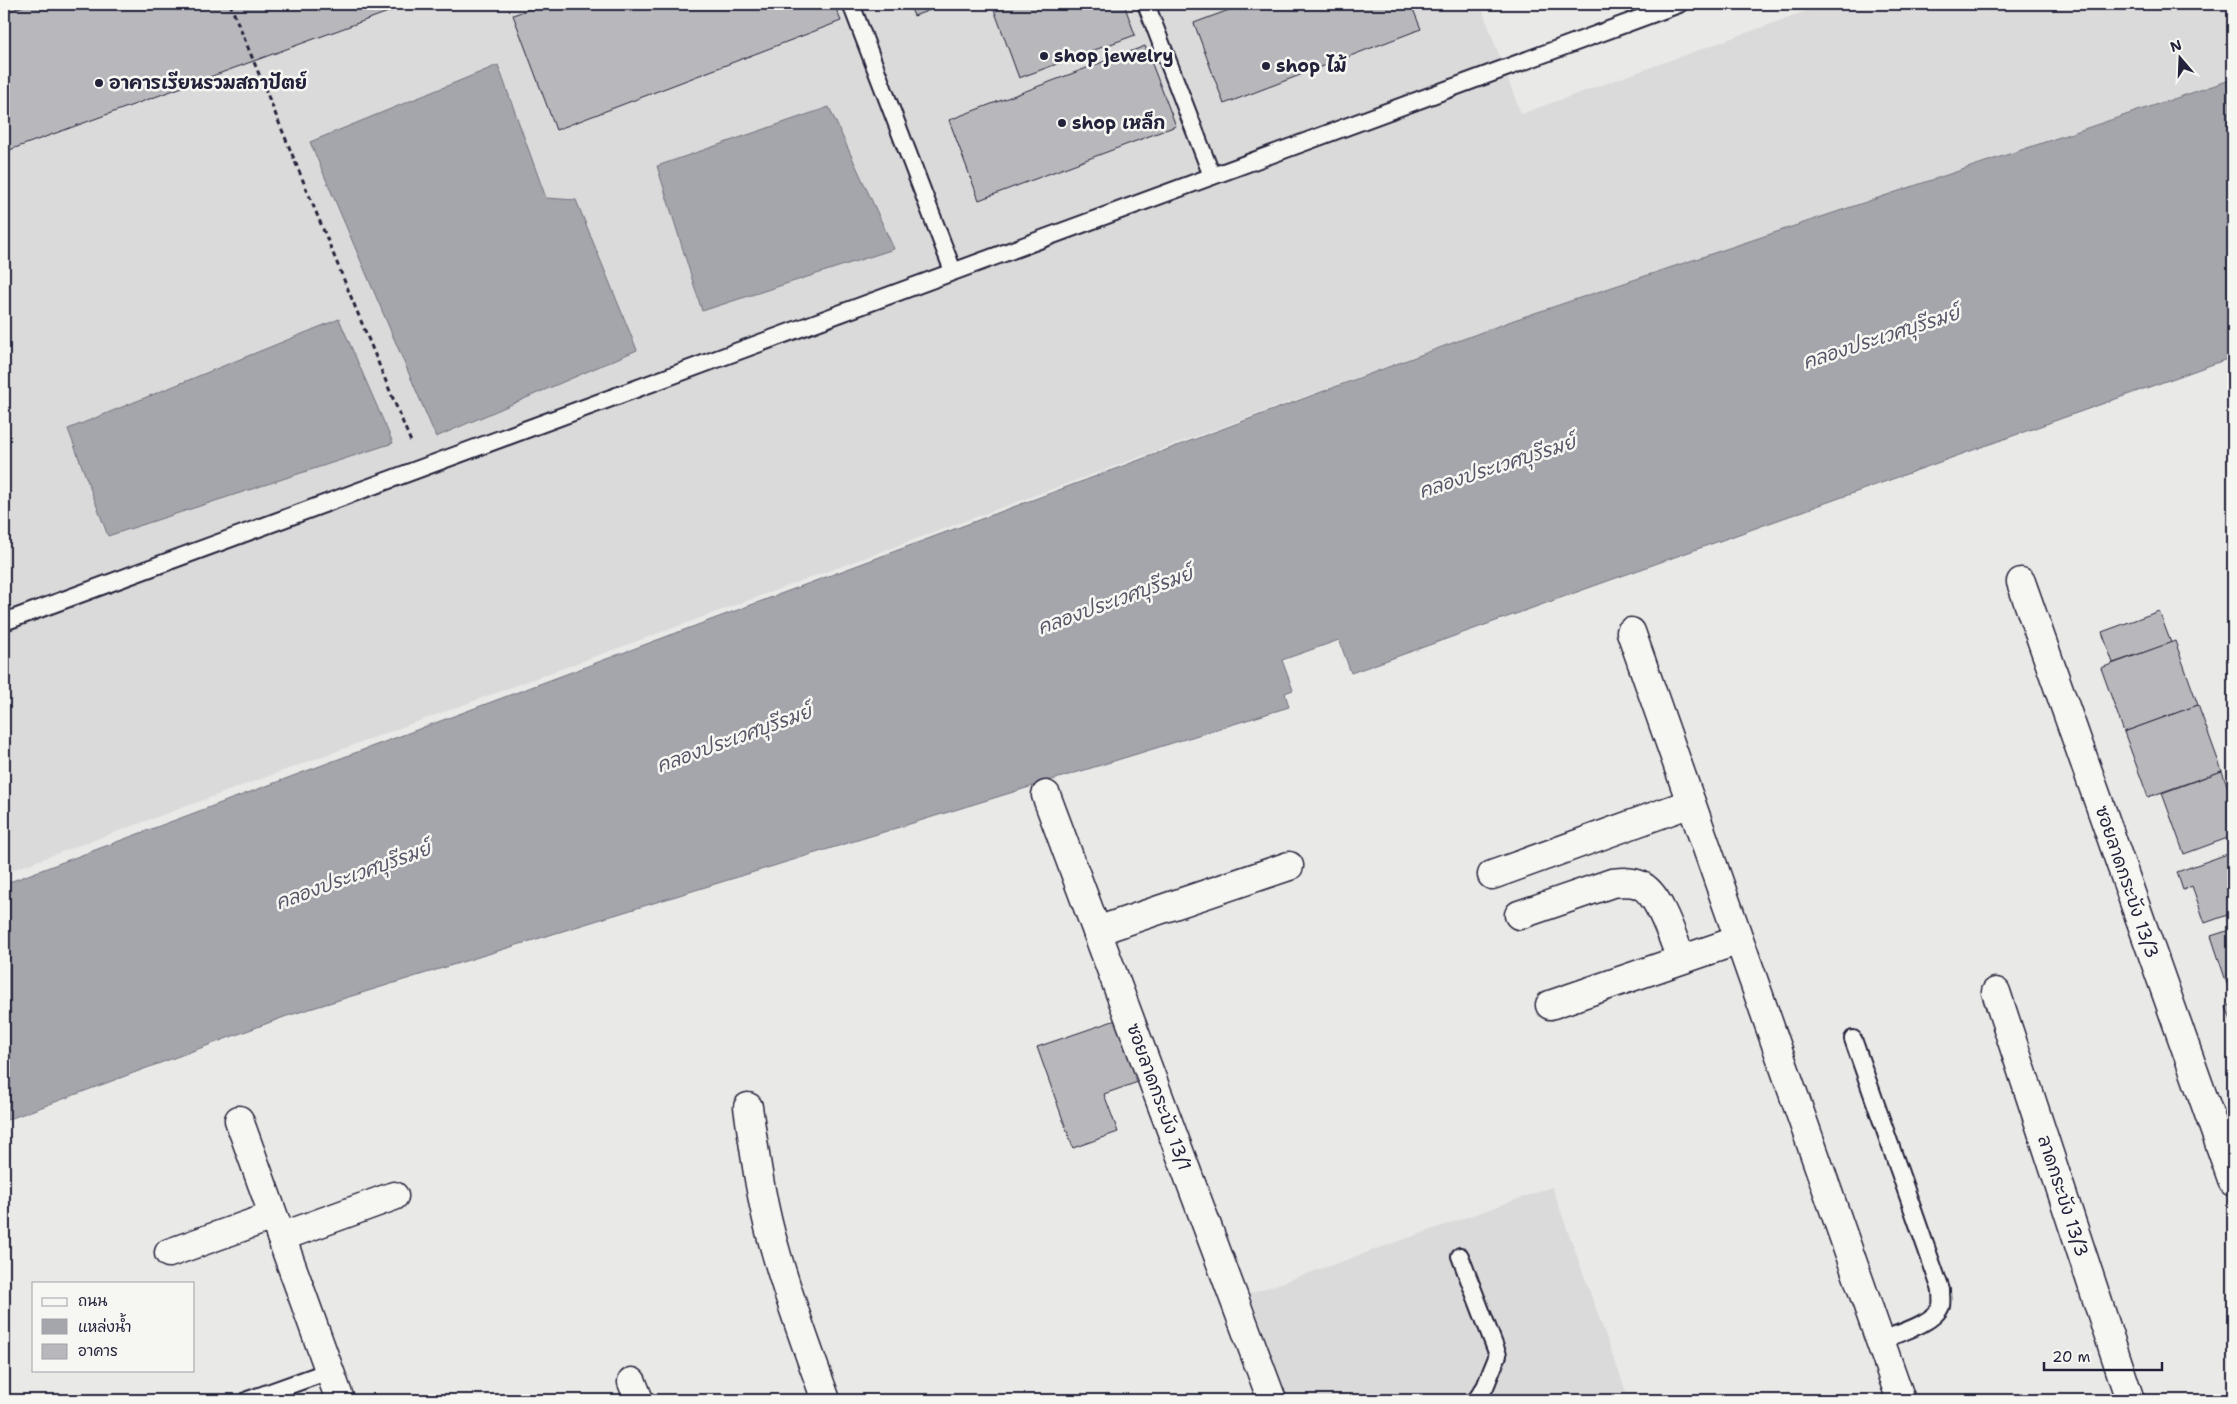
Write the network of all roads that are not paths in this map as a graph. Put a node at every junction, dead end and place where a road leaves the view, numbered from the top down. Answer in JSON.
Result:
{"nodes":[{"id":1,"x":851,"y":4,"type":"edge"},
{"id":2,"x":1146,"y":4,"type":"edge"},
{"id":3,"x":1679,"y":4,"type":"edge"},
{"id":4,"x":1212,"y":176,"type":"junction"},
{"id":5,"x":953,"y":271,"type":"junction"},
{"id":6,"x":2021,"y":582,"type":"dead end"},
{"id":7,"x":4,"y":622,"type":"edge"},
{"id":8,"x":1631,"y":632,"type":"dead end"},
{"id":9,"x":1046,"y":794,"type":"dead end"},
{"id":10,"x":1690,"y":803,"type":"junction"},
{"id":11,"x":1289,"y":866,"type":"dead end"},
{"id":12,"x":1492,"y":875,"type":"dead end"},
{"id":13,"x":1519,"y":915,"type":"dead end"},
{"id":14,"x":1097,"y":931,"type":"junction"},
{"id":15,"x":1739,"y":940,"type":"junction"},
{"id":16,"x":1682,"y":959,"type":"junction"},
{"id":17,"x":1996,"y":992,"type":"dead end"},
{"id":18,"x":1550,"y":1004,"type":"dead end"},
{"id":19,"x":1853,"y":1038,"type":"dead end"},
{"id":20,"x":748,"y":1107,"type":"dead end"},
{"id":21,"x":239,"y":1120,"type":"dead end"},
{"id":22,"x":2233,"y":1182,"type":"edge"},
{"id":23,"x":394,"y":1196,"type":"dead end"},
{"id":24,"x":277,"y":1227,"type":"junction"},
{"id":25,"x":169,"y":1253,"type":"dead end"},
{"id":26,"x":1460,"y":1256,"type":"dead end"},
{"id":27,"x":1879,"y":1341,"type":"junction"},
{"id":28,"x":329,"y":1371,"type":"junction"},
{"id":29,"x":248,"y":1400,"type":"edge"},
{"id":30,"x":340,"y":1400,"type":"edge"},
{"id":31,"x":826,"y":1400,"type":"edge"},
{"id":32,"x":1272,"y":1400,"type":"edge"},
{"id":33,"x":1476,"y":1400,"type":"edge"},
{"id":34,"x":1901,"y":1400,"type":"edge"},
{"id":35,"x":2130,"y":1400,"type":"edge"}],
"edges":[{"from":1,"to":5,"type":"lane"},
{"from":2,"to":4,"type":"lane"},
{"from":3,"to":4,"type":"lane"},
{"from":4,"to":5,"type":"lane"},
{"from":5,"to":7,"type":"lane"},
{"from":6,"to":22,"type":"street","name":"ซอยลาดกระบัง 13/3"},
{"from":8,"to":10,"type":"street"},
{"from":9,"to":14,"type":"street","name":"ซอยลาดกระบัง 13/1"},
{"from":10,"to":12,"type":"street"},
{"from":10,"to":15,"type":"street"},
{"from":11,"to":14,"type":"street"},
{"from":13,"to":16,"type":"street"},
{"from":14,"to":32,"type":"street","name":"ซอยลาดกระบัง 13/1"},
{"from":15,"to":16,"type":"street"},
{"from":15,"to":27,"type":"street"},
{"from":16,"to":18,"type":"street"},
{"from":17,"to":35,"type":"street","name":"ลาดกระบัง 13/3"},
{"from":19,"to":27,"type":"lane"},
{"from":20,"to":31,"type":"street"},
{"from":21,"to":24,"type":"street"},
{"from":23,"to":24,"type":"street"},
{"from":24,"to":25,"type":"street"},
{"from":24,"to":28,"type":"street"},
{"from":26,"to":33,"type":"lane"},
{"from":27,"to":34,"type":"street"},
{"from":28,"to":29,"type":"lane"},
{"from":28,"to":30,"type":"street"}]}
